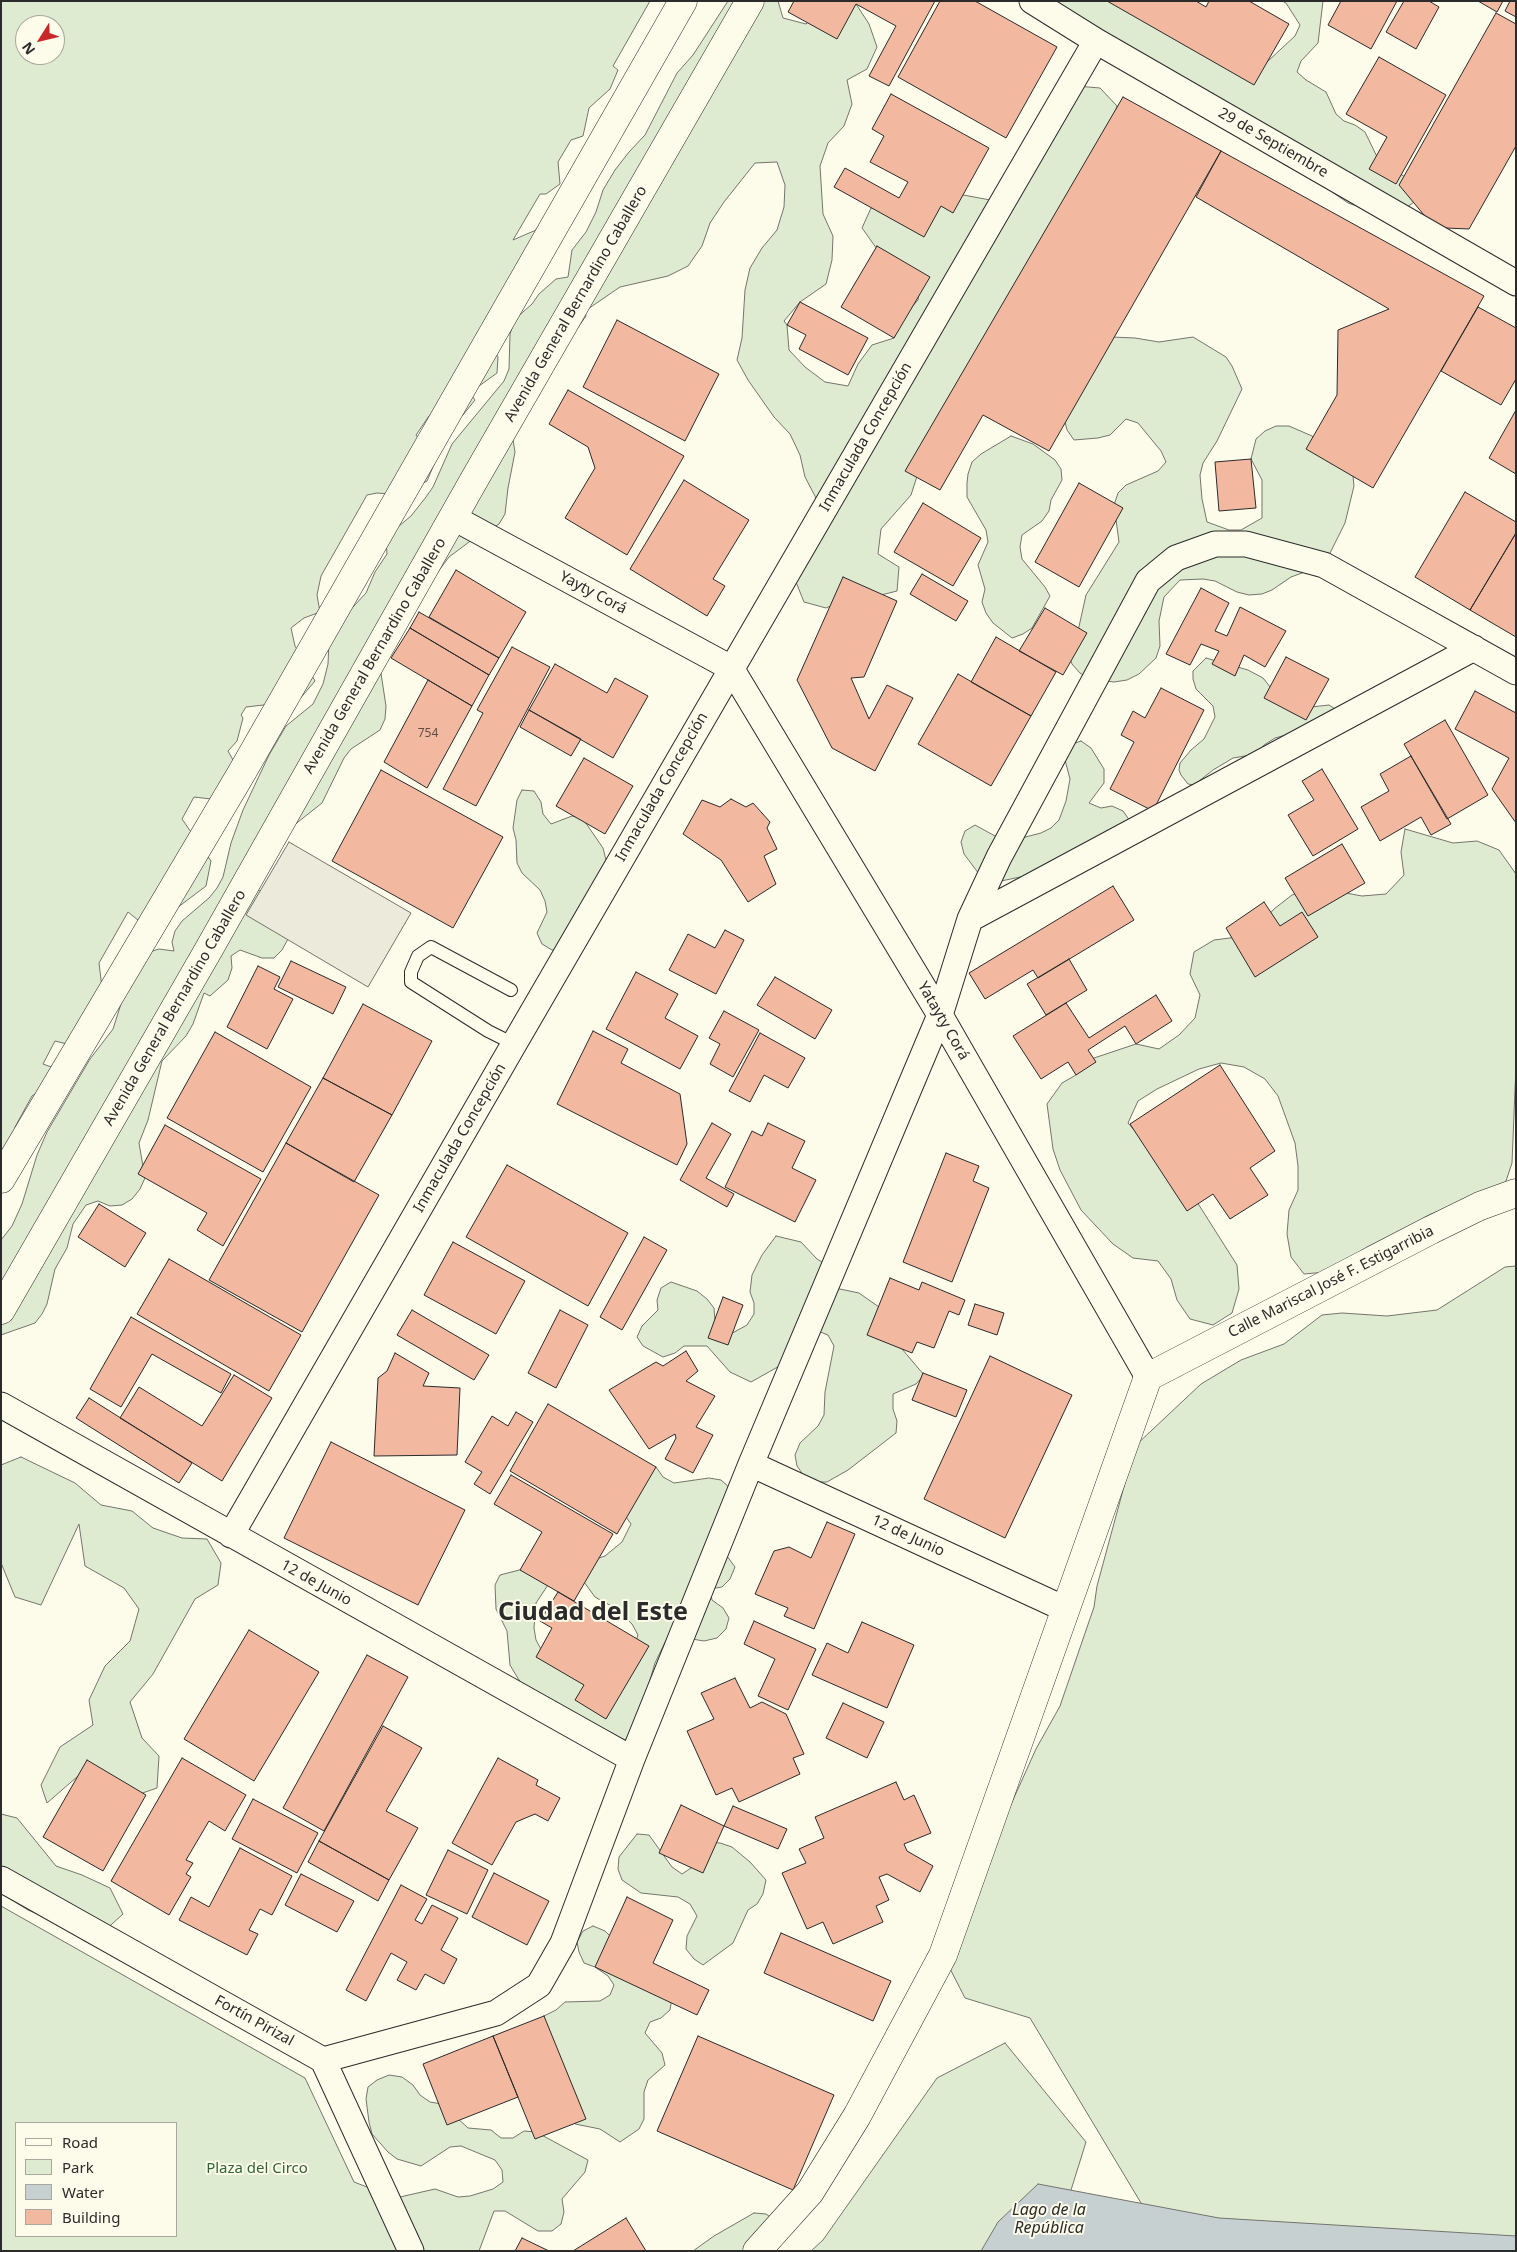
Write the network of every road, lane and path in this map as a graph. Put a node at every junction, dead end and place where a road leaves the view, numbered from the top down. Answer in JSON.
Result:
{"nodes":[{"id":1,"x":683,"y":1,"type":"edge"},
{"id":2,"x":750,"y":1,"type":"edge"},
{"id":3,"x":1032,"y":1,"type":"edge"},
{"id":4,"x":1096,"y":41,"type":"junction"},
{"id":5,"x":1516,"y":283,"type":"edge"},
{"id":6,"x":454,"y":518,"type":"junction"},
{"id":7,"x":1474,"y":648,"type":"junction"},
{"id":8,"x":732,"y":668,"type":"junction"},
{"id":9,"x":1516,"y":672,"type":"edge"},
{"id":10,"x":970,"y":919,"type":"junction"},
{"id":11,"x":511,"y":990,"type":"dead end"},
{"id":12,"x":940,"y":1015,"type":"junction"},
{"id":13,"x":514,"y":1044,"type":"junction"},
{"id":14,"x":1,"y":1179,"type":"edge"},
{"id":15,"x":1516,"y":1193,"type":"edge"},
{"id":16,"x":1,"y":1310,"type":"edge"},
{"id":17,"x":1148,"y":1378,"type":"junction"},
{"id":18,"x":1,"y":1405,"type":"edge"},
{"id":19,"x":751,"y":1464,"type":"junction"},
{"id":20,"x":231,"y":1535,"type":"junction"},
{"id":21,"x":1065,"y":1609,"type":"junction"},
{"id":22,"x":632,"y":1759,"type":"junction"},
{"id":23,"x":1,"y":1879,"type":"edge"},
{"id":24,"x":323,"y":2060,"type":"junction"},
{"id":25,"x":411,"y":2251,"type":"edge"},
{"id":26,"x":757,"y":2251,"type":"edge"}],
"edges":[{"from":1,"to":14,"type":"main road"},
{"from":2,"to":6,"type":"main road","name":"Avenida General Bernardino Caballero"},
{"from":3,"to":4,"type":"street","name":"29 de Septiembre"},
{"from":4,"to":5,"type":"street","name":"29 de Septiembre"},
{"from":4,"to":8,"type":"street","name":"Inmaculada Concepción"},
{"from":6,"to":8,"type":"street","name":"Yayty Corá"},
{"from":6,"to":16,"type":"main road","name":"Avenida General Bernardino Caballero"},
{"from":7,"to":9,"type":"street"},
{"from":7,"to":10,"type":"street"},
{"from":7,"to":10,"type":"street"},
{"from":8,"to":12,"type":"street","name":"Yatayty Corá"},
{"from":8,"to":13,"type":"street","name":"Inmaculada Concepción"},
{"from":10,"to":12,"type":"street"},
{"from":11,"to":13,"type":"lane"},
{"from":12,"to":17,"type":"street","name":"Yatayty Corá"},
{"from":12,"to":19,"type":"street"},
{"from":13,"to":20,"type":"street","name":"Inmaculada Concepción"},
{"from":15,"to":17,"type":"main road","name":"Calle Mariscal José F. Estigarribia"},
{"from":17,"to":21,"type":"main road"},
{"from":18,"to":20,"type":"street","name":"12 de Junio"},
{"from":19,"to":21,"type":"street","name":"12 de Junio"},
{"from":19,"to":22,"type":"street"},
{"from":20,"to":22,"type":"street","name":"12 de Junio"},
{"from":21,"to":26,"type":"main road"},
{"from":22,"to":24,"type":"street"},
{"from":23,"to":24,"type":"street","name":"Fortín Pirizal"},
{"from":24,"to":25,"type":"street"}]}
